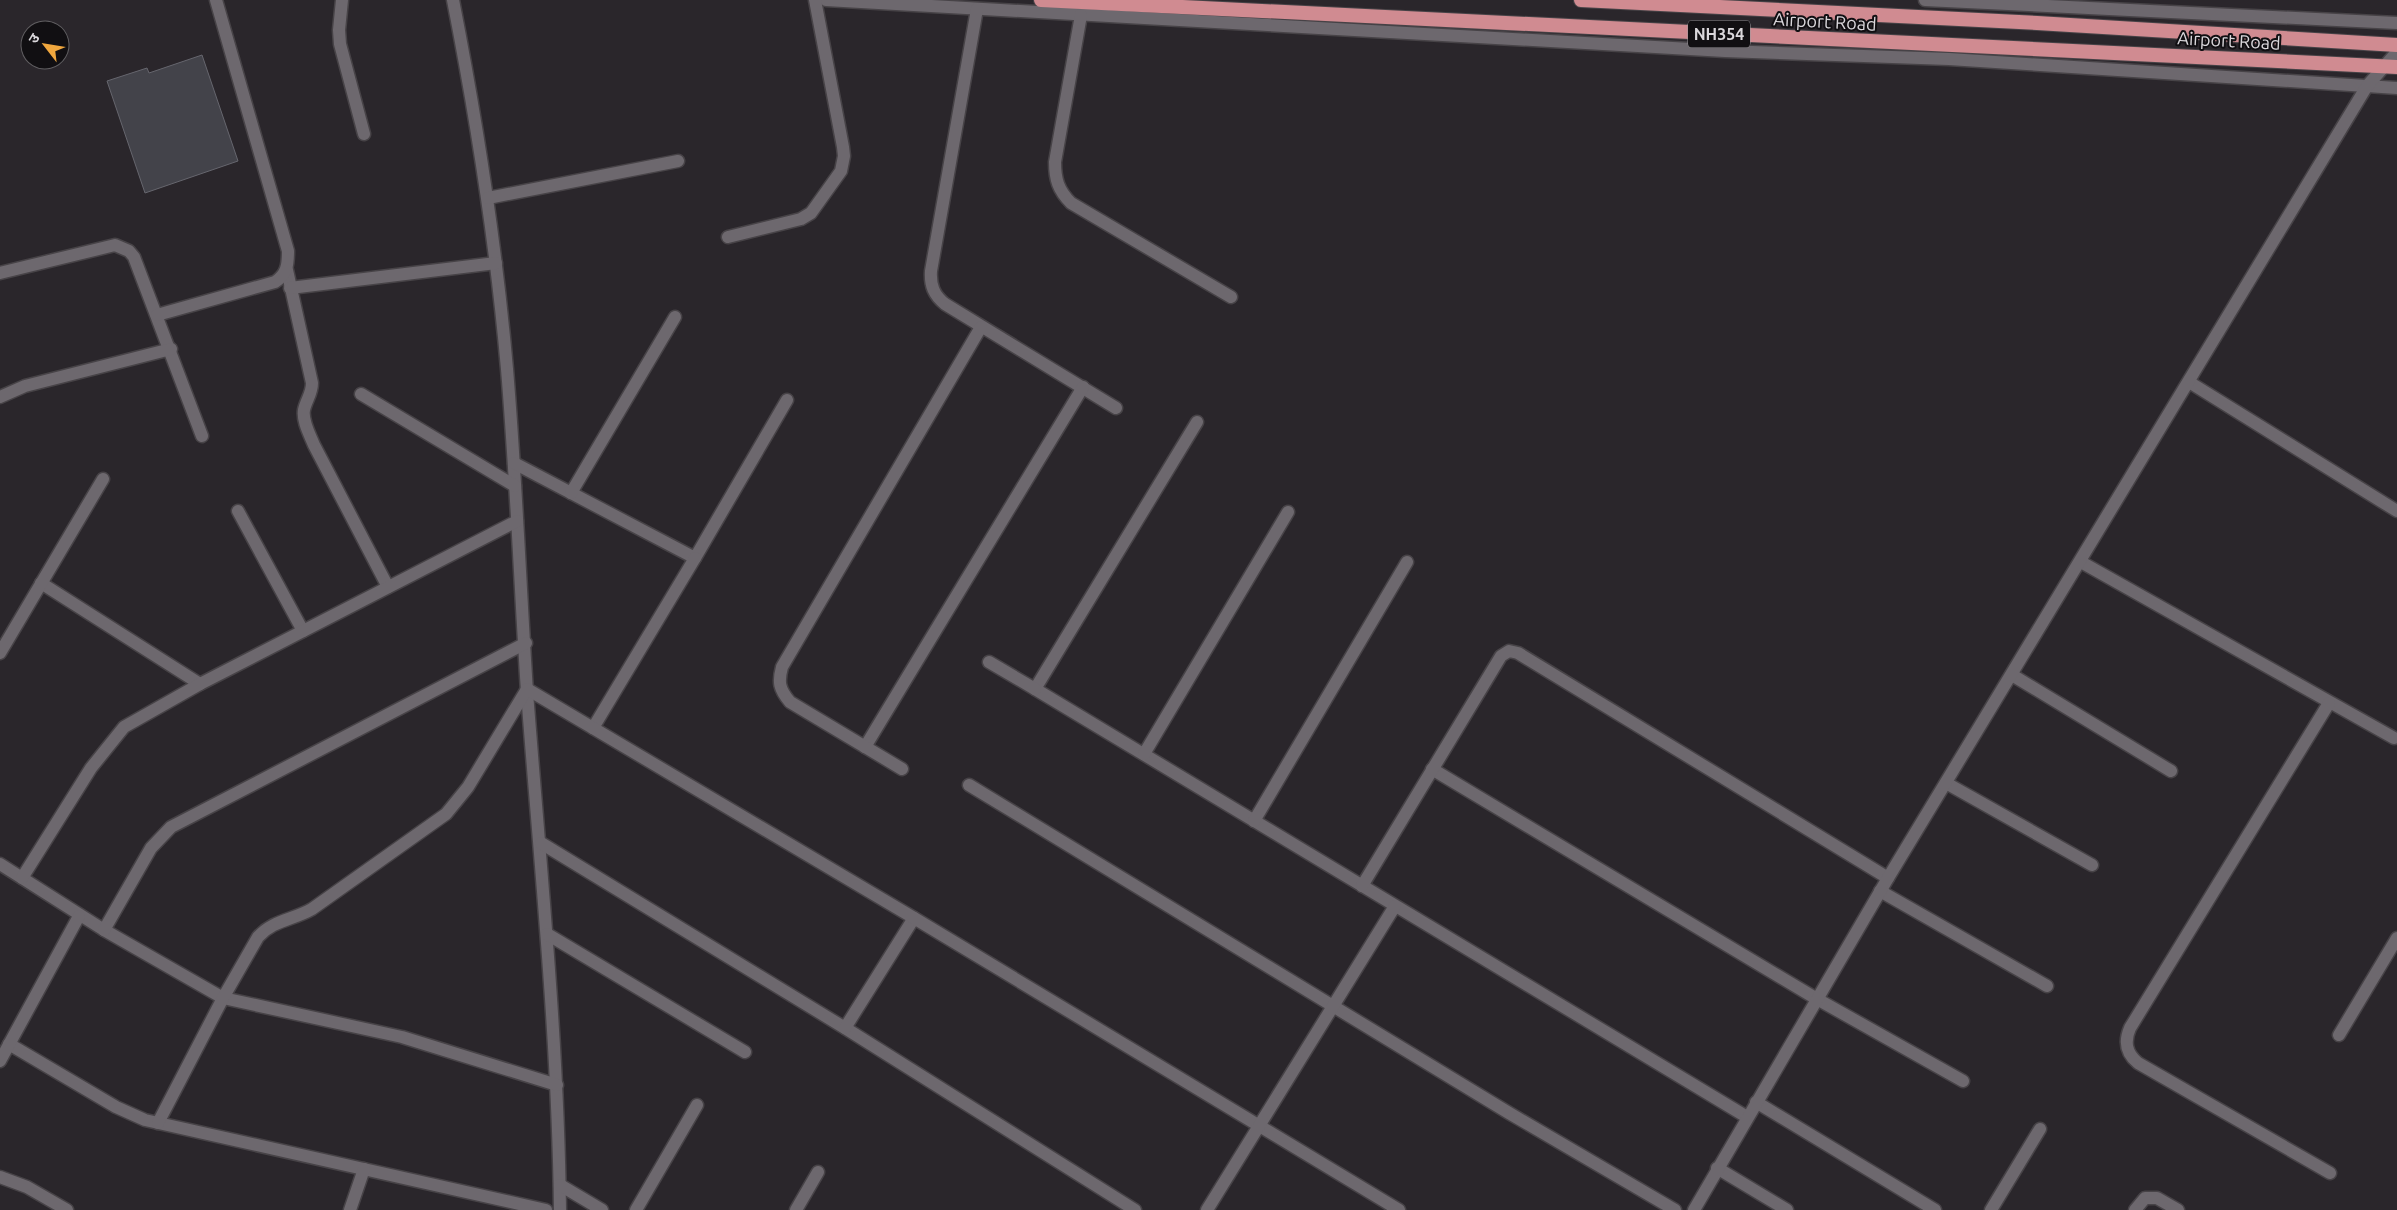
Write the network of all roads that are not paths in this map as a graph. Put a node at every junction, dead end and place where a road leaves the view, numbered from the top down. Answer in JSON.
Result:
{"nodes":[{"id":1,"x":216,"y":0,"type":"edge"},
{"id":2,"x":342,"y":0,"type":"edge"},
{"id":3,"x":453,"y":0,"type":"edge"},
{"id":4,"x":815,"y":0,"type":"edge"},
{"id":5,"x":826,"y":0,"type":"edge"},
{"id":6,"x":1041,"y":0,"type":"edge"},
{"id":7,"x":1581,"y":0,"type":"edge"},
{"id":8,"x":1925,"y":0,"type":"edge"},
{"id":9,"x":2046,"y":2,"type":"edge"},
{"id":10,"x":977,"y":9,"type":"junction"},
{"id":11,"x":1082,"y":14,"type":"junction"},
{"id":12,"x":2397,"y":23,"type":"edge"},
{"id":13,"x":2397,"y":45,"type":"edge"},
{"id":14,"x":2397,"y":52,"type":"edge"},
{"id":15,"x":2391,"y":66,"type":"edge"},
{"id":16,"x":2367,"y":86,"type":"junction"},
{"id":17,"x":2397,"y":88,"type":"edge"},
{"id":18,"x":364,"y":134,"type":"dead end"},
{"id":19,"x":678,"y":161,"type":"dead end"},
{"id":20,"x":488,"y":198,"type":"junction"},
{"id":21,"x":728,"y":237,"type":"dead end"},
{"id":22,"x":496,"y":263,"type":"junction"},
{"id":23,"x":287,"y":270,"type":"junction"},
{"id":24,"x":0,"y":273,"type":"edge"},
{"id":25,"x":290,"y":288,"type":"junction"},
{"id":26,"x":1231,"y":297,"type":"dead end"},
{"id":27,"x":158,"y":315,"type":"junction"},
{"id":28,"x":675,"y":317,"type":"dead end"},
{"id":29,"x":982,"y":327,"type":"junction"},
{"id":30,"x":171,"y":349,"type":"junction"},
{"id":31,"x":2189,"y":382,"type":"junction"},
{"id":32,"x":1083,"y":388,"type":"junction"},
{"id":33,"x":361,"y":394,"type":"dead end"},
{"id":34,"x":0,"y":397,"type":"edge"},
{"id":35,"x":786,"y":400,"type":"dead end"},
{"id":36,"x":1116,"y":408,"type":"dead end"},
{"id":37,"x":1197,"y":422,"type":"dead end"},
{"id":38,"x":202,"y":436,"type":"dead end"},
{"id":39,"x":514,"y":463,"type":"junction"},
{"id":40,"x":103,"y":479,"type":"dead end"},
{"id":41,"x":515,"y":486,"type":"junction"},
{"id":42,"x":572,"y":493,"type":"junction"},
{"id":43,"x":238,"y":511,"type":"dead end"},
{"id":44,"x":1288,"y":512,"type":"dead end"},
{"id":45,"x":2397,"y":512,"type":"edge"},
{"id":46,"x":517,"y":521,"type":"junction"},
{"id":47,"x":695,"y":558,"type":"junction"},
{"id":48,"x":1408,"y":562,"type":"dead end"},
{"id":49,"x":2081,"y":562,"type":"junction"},
{"id":50,"x":40,"y":583,"type":"junction"},
{"id":51,"x":388,"y":587,"type":"junction"},
{"id":52,"x":303,"y":631,"type":"junction"},
{"id":53,"x":526,"y":643,"type":"junction"},
{"id":54,"x":0,"y":653,"type":"edge"},
{"id":55,"x":989,"y":662,"type":"dead end"},
{"id":56,"x":2012,"y":675,"type":"junction"},
{"id":57,"x":200,"y":684,"type":"junction"},
{"id":58,"x":527,"y":689,"type":"junction"},
{"id":59,"x":1035,"y":689,"type":"junction"},
{"id":60,"x":2329,"y":703,"type":"junction"},
{"id":61,"x":593,"y":728,"type":"junction"},
{"id":62,"x":2394,"y":738,"type":"dead end"},
{"id":63,"x":866,"y":747,"type":"junction"},
{"id":64,"x":1144,"y":754,"type":"junction"},
{"id":65,"x":1432,"y":769,"type":"junction"},
{"id":66,"x":902,"y":770,"type":"dead end"},
{"id":67,"x":2171,"y":771,"type":"dead end"},
{"id":68,"x":1946,"y":783,"type":"junction"},
{"id":69,"x":969,"y":786,"type":"dead end"},
{"id":70,"x":1254,"y":821,"type":"junction"},
{"id":71,"x":541,"y":843,"type":"junction"},
{"id":72,"x":0,"y":864,"type":"edge"},
{"id":73,"x":2092,"y":865,"type":"dead end"},
{"id":74,"x":22,"y":878,"type":"junction"},
{"id":75,"x":1888,"y":878,"type":"junction"},
{"id":76,"x":1362,"y":886,"type":"junction"},
{"id":77,"x":1880,"y":891,"type":"junction"},
{"id":78,"x":1395,"y":906,"type":"junction"},
{"id":79,"x":79,"y":916,"type":"junction"},
{"id":80,"x":914,"y":918,"type":"junction"},
{"id":81,"x":104,"y":930,"type":"junction"},
{"id":82,"x":547,"y":934,"type":"junction"},
{"id":83,"x":2397,"y":938,"type":"edge"},
{"id":84,"x":2047,"y":986,"type":"dead end"},
{"id":85,"x":223,"y":998,"type":"junction"},
{"id":86,"x":1817,"y":999,"type":"junction"},
{"id":87,"x":1333,"y":1007,"type":"junction"},
{"id":88,"x":845,"y":1028,"type":"junction"},
{"id":89,"x":2339,"y":1035,"type":"dead end"},
{"id":90,"x":9,"y":1044,"type":"junction"},
{"id":91,"x":745,"y":1052,"type":"dead end"},
{"id":92,"x":0,"y":1062,"type":"edge"},
{"id":93,"x":1963,"y":1081,"type":"dead end"},
{"id":94,"x":557,"y":1085,"type":"junction"},
{"id":95,"x":1756,"y":1102,"type":"junction"},
{"id":96,"x":697,"y":1105,"type":"dead end"},
{"id":97,"x":1747,"y":1117,"type":"junction"},
{"id":98,"x":158,"y":1123,"type":"junction"},
{"id":99,"x":1261,"y":1126,"type":"junction"},
{"id":100,"x":2040,"y":1129,"type":"dead end"},
{"id":101,"x":1717,"y":1168,"type":"junction"},
{"id":102,"x":364,"y":1169,"type":"junction"},
{"id":103,"x":818,"y":1172,"type":"dead end"},
{"id":104,"x":2330,"y":1173,"type":"dead end"},
{"id":105,"x":0,"y":1177,"type":"edge"},
{"id":106,"x":560,"y":1185,"type":"junction"},
{"id":107,"x":67,"y":1210,"type":"edge"},
{"id":108,"x":350,"y":1210,"type":"edge"},
{"id":109,"x":546,"y":1210,"type":"edge"},
{"id":110,"x":560,"y":1210,"type":"edge"},
{"id":111,"x":602,"y":1210,"type":"edge"},
{"id":112,"x":636,"y":1210,"type":"edge"},
{"id":113,"x":796,"y":1210,"type":"edge"},
{"id":114,"x":1135,"y":1210,"type":"edge"},
{"id":115,"x":1207,"y":1210,"type":"edge"},
{"id":116,"x":1399,"y":1210,"type":"edge"},
{"id":117,"x":1675,"y":1210,"type":"edge"},
{"id":118,"x":1694,"y":1210,"type":"edge"},
{"id":119,"x":1787,"y":1210,"type":"edge"},
{"id":120,"x":1936,"y":1210,"type":"edge"},
{"id":121,"x":1991,"y":1210,"type":"edge"},
{"id":122,"x":2135,"y":1210,"type":"edge"},
{"id":123,"x":2178,"y":1210,"type":"edge"}],
"edges":[{"from":1,"to":23,"type":"street"},
{"from":2,"to":18,"type":"street"},
{"from":3,"to":20,"type":"street"},
{"from":4,"to":21,"type":"street"},
{"from":5,"to":10,"type":"street"},
{"from":6,"to":15,"type":"highway","name":"Airport Road","number":"NH354"},
{"from":7,"to":13,"type":"highway","name":"Airport Road","number":"NH354"},
{"from":8,"to":9,"type":"street"},
{"from":9,"to":12,"type":"street"},
{"from":10,"to":11,"type":"street"},
{"from":10,"to":29,"type":"street"},
{"from":11,"to":16,"type":"street"},
{"from":11,"to":26,"type":"street"},
{"from":14,"to":15,"type":"street"},
{"from":15,"to":16,"type":"street"},
{"from":16,"to":17,"type":"street"},
{"from":16,"to":31,"type":"street"},
{"from":19,"to":20,"type":"street"},
{"from":20,"to":22,"type":"street"},
{"from":22,"to":25,"type":"street"},
{"from":22,"to":39,"type":"street"},
{"from":23,"to":25,"type":"street"},
{"from":23,"to":27,"type":"street"},
{"from":24,"to":27,"type":"street"},
{"from":25,"to":51,"type":"street"},
{"from":27,"to":30,"type":"street"},
{"from":28,"to":42,"type":"street"},
{"from":29,"to":32,"type":"street"},
{"from":29,"to":63,"type":"street"},
{"from":30,"to":34,"type":"street"},
{"from":30,"to":38,"type":"street"},
{"from":31,"to":45,"type":"street"},
{"from":31,"to":49,"type":"street"},
{"from":32,"to":36,"type":"street"},
{"from":32,"to":63,"type":"street"},
{"from":33,"to":41,"type":"street"},
{"from":35,"to":47,"type":"street"},
{"from":37,"to":59,"type":"street"},
{"from":39,"to":41,"type":"street"},
{"from":39,"to":42,"type":"street"},
{"from":40,"to":50,"type":"street"},
{"from":41,"to":46,"type":"street"},
{"from":42,"to":47,"type":"street"},
{"from":43,"to":52,"type":"street"},
{"from":44,"to":64,"type":"street"},
{"from":46,"to":51,"type":"street"},
{"from":46,"to":53,"type":"street"},
{"from":47,"to":61,"type":"street"},
{"from":48,"to":70,"type":"street"},
{"from":49,"to":56,"type":"street"},
{"from":49,"to":60,"type":"street"},
{"from":50,"to":54,"type":"street"},
{"from":50,"to":57,"type":"street"},
{"from":51,"to":52,"type":"street"},
{"from":52,"to":57,"type":"street"},
{"from":53,"to":58,"type":"street"},
{"from":53,"to":81,"type":"street"},
{"from":55,"to":59,"type":"street"},
{"from":56,"to":67,"type":"street"},
{"from":56,"to":68,"type":"street"},
{"from":57,"to":74,"type":"street"},
{"from":58,"to":61,"type":"street"},
{"from":58,"to":71,"type":"street"},
{"from":58,"to":85,"type":"street"},
{"from":59,"to":64,"type":"street"},
{"from":60,"to":62,"type":"street"},
{"from":60,"to":104,"type":"street"},
{"from":61,"to":80,"type":"street"},
{"from":63,"to":66,"type":"street"},
{"from":64,"to":70,"type":"street"},
{"from":65,"to":75,"type":"street"},
{"from":65,"to":76,"type":"street"},
{"from":65,"to":86,"type":"street"},
{"from":68,"to":73,"type":"street"},
{"from":68,"to":75,"type":"street"},
{"from":69,"to":87,"type":"street"},
{"from":70,"to":76,"type":"street"},
{"from":71,"to":82,"type":"street"},
{"from":71,"to":88,"type":"street"},
{"from":72,"to":74,"type":"street"},
{"from":74,"to":79,"type":"street"},
{"from":75,"to":77,"type":"street"},
{"from":76,"to":78,"type":"street"},
{"from":77,"to":84,"type":"street"},
{"from":77,"to":86,"type":"street"},
{"from":78,"to":87,"type":"street"},
{"from":78,"to":97,"type":"street"},
{"from":79,"to":81,"type":"street"},
{"from":79,"to":90,"type":"street"},
{"from":80,"to":88,"type":"street"},
{"from":80,"to":99,"type":"street"},
{"from":81,"to":85,"type":"street"},
{"from":82,"to":91,"type":"street"},
{"from":82,"to":94,"type":"street"},
{"from":83,"to":89,"type":"street"},
{"from":85,"to":94,"type":"street"},
{"from":85,"to":98,"type":"street"},
{"from":86,"to":93,"type":"street"},
{"from":86,"to":95,"type":"street"},
{"from":87,"to":99,"type":"street"},
{"from":87,"to":117,"type":"street"},
{"from":88,"to":114,"type":"street"},
{"from":90,"to":92,"type":"street"},
{"from":90,"to":98,"type":"street"},
{"from":94,"to":106,"type":"street"},
{"from":95,"to":97,"type":"street"},
{"from":95,"to":120,"type":"street"},
{"from":96,"to":112,"type":"street"},
{"from":97,"to":101,"type":"street"},
{"from":98,"to":102,"type":"street"},
{"from":99,"to":115,"type":"street"},
{"from":99,"to":116,"type":"street"},
{"from":100,"to":121,"type":"street"},
{"from":101,"to":118,"type":"street"},
{"from":101,"to":119,"type":"street"},
{"from":102,"to":108,"type":"street"},
{"from":102,"to":109,"type":"street"},
{"from":103,"to":113,"type":"street"},
{"from":105,"to":107,"type":"street"},
{"from":106,"to":110,"type":"street"},
{"from":106,"to":111,"type":"street"},
{"from":122,"to":123,"type":"street"}]}
